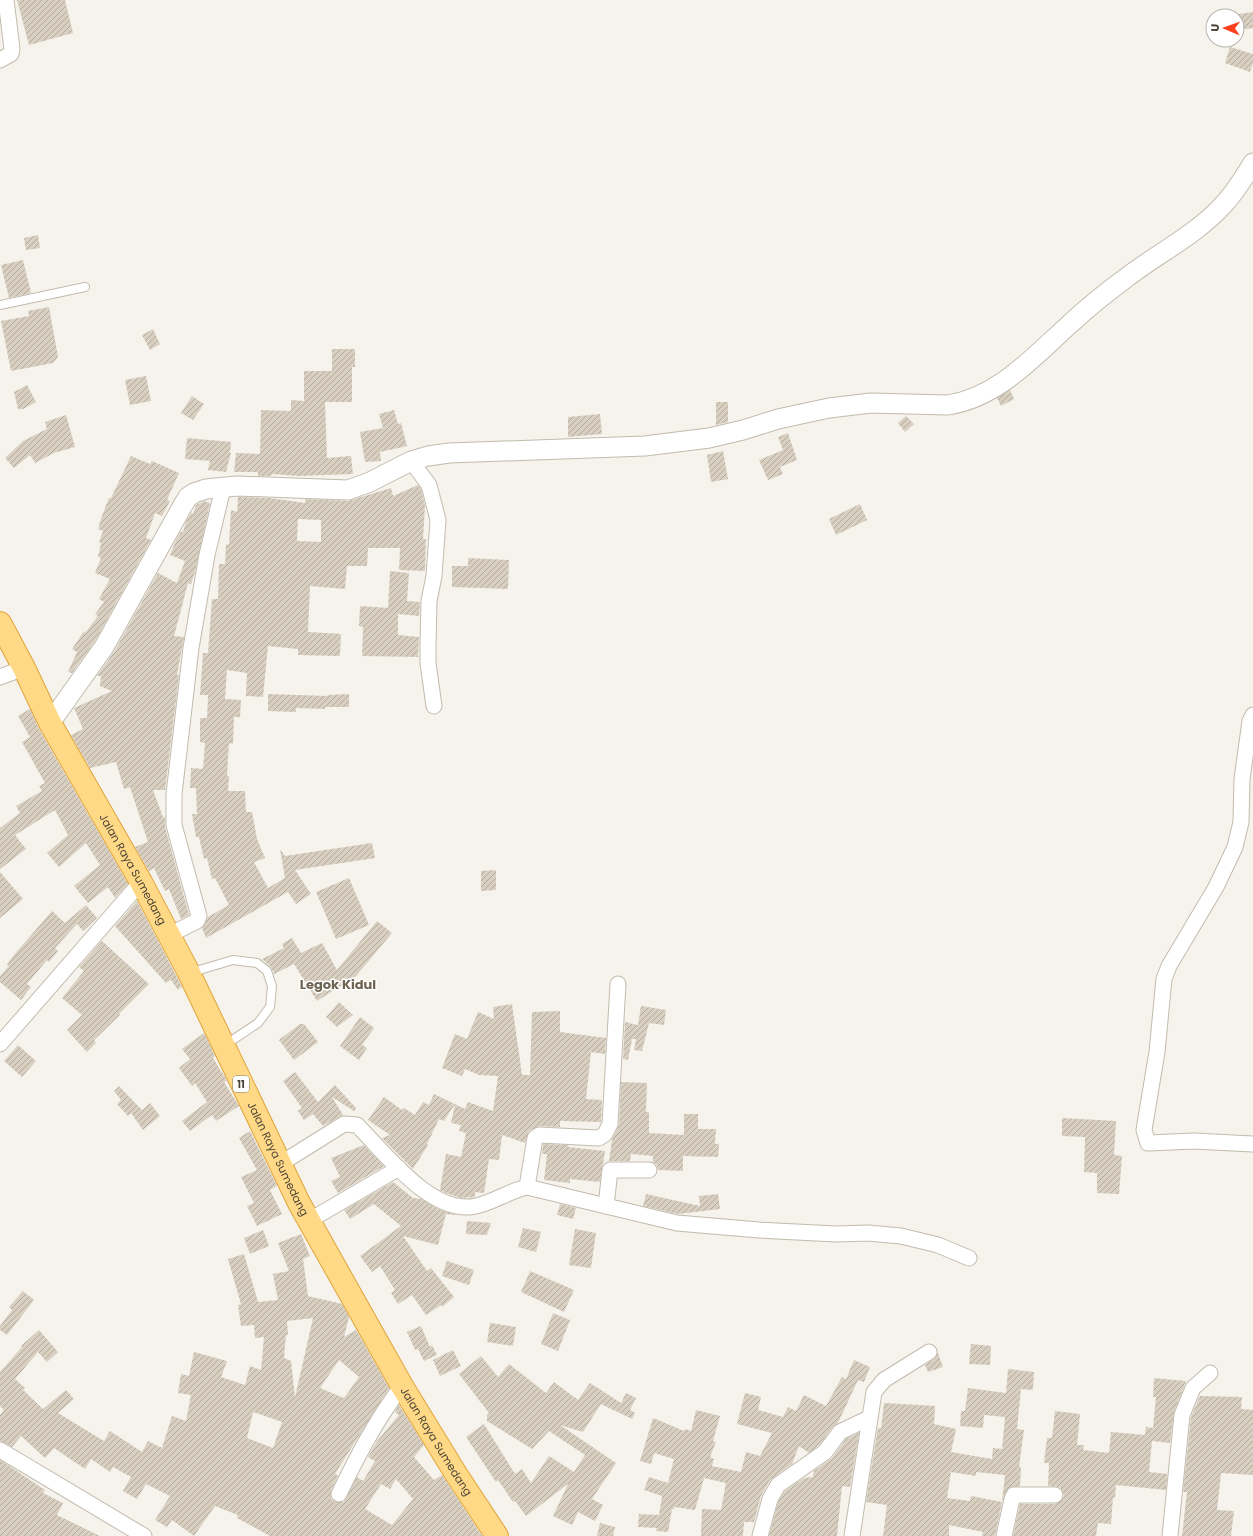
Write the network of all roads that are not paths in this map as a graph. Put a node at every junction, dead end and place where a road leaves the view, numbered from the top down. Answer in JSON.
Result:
{"nodes":[{"id":1,"x":6,"y":0,"type":"edge"},
{"id":2,"x":0,"y":60,"type":"edge"},
{"id":3,"x":1253,"y":163,"type":"edge"},
{"id":4,"x":85,"y":287,"type":"dead end"},
{"id":5,"x":0,"y":305,"type":"edge"},
{"id":6,"x":411,"y":461,"type":"junction"},
{"id":7,"x":223,"y":488,"type":"junction"},
{"id":8,"x":0,"y":623,"type":"edge"},
{"id":9,"x":24,"y":668,"type":"junction"},
{"id":10,"x":0,"y":677,"type":"edge"},
{"id":11,"x":434,"y":706,"type":"dead end"},
{"id":12,"x":1253,"y":715,"type":"edge"},
{"id":13,"x":50,"y":723,"type":"junction"},
{"id":14,"x":141,"y":882,"type":"junction"},
{"id":15,"x":169,"y":935,"type":"junction"},
{"id":16,"x":189,"y":973,"type":"junction"},
{"id":17,"x":618,"y":984,"type":"dead end"},
{"id":18,"x":0,"y":1044,"type":"edge"},
{"id":19,"x":225,"y":1045,"type":"junction"},
{"id":20,"x":1253,"y":1144,"type":"edge"},
{"id":21,"x":280,"y":1164,"type":"junction"},
{"id":22,"x":399,"y":1168,"type":"junction"},
{"id":23,"x":649,"y":1170,"type":"dead end"},
{"id":24,"x":527,"y":1187,"type":"junction"},
{"id":25,"x":606,"y":1206,"type":"junction"},
{"id":26,"x":310,"y":1220,"type":"junction"},
{"id":27,"x":970,"y":1258,"type":"dead end"},
{"id":28,"x":929,"y":1352,"type":"dead end"},
{"id":29,"x":1210,"y":1374,"type":"dead end"},
{"id":30,"x":402,"y":1386,"type":"junction"},
{"id":31,"x":870,"y":1418,"type":"junction"},
{"id":32,"x":0,"y":1450,"type":"edge"},
{"id":33,"x":340,"y":1494,"type":"dead end"},
{"id":34,"x":1055,"y":1495,"type":"dead end"},
{"id":35,"x":144,"y":1536,"type":"edge"},
{"id":36,"x":497,"y":1536,"type":"edge"},
{"id":37,"x":760,"y":1536,"type":"edge"},
{"id":38,"x":852,"y":1536,"type":"edge"},
{"id":39,"x":1004,"y":1536,"type":"edge"},
{"id":40,"x":1170,"y":1536,"type":"edge"}],
"edges":[{"from":1,"to":2,"type":"street"},
{"from":3,"to":6,"type":"street"},
{"from":4,"to":5,"type":"lane"},
{"from":6,"to":7,"type":"street"},
{"from":6,"to":11,"type":"street"},
{"from":7,"to":13,"type":"street"},
{"from":7,"to":15,"type":"street"},
{"from":8,"to":9,"type":"highway","name":"Jalan Raya Sumedang","number":"11"},
{"from":9,"to":10,"type":"street"},
{"from":9,"to":13,"type":"highway","name":"Jalan Raya Sumedang","number":"11"},
{"from":12,"to":20,"type":"street"},
{"from":13,"to":14,"type":"highway","name":"Jalan Raya Sumedang","number":"11"},
{"from":14,"to":15,"type":"highway","name":"Jalan Raya Sumedang","number":"11"},
{"from":14,"to":18,"type":"street"},
{"from":15,"to":16,"type":"highway","name":"Jalan Raya Sumedang","number":"11"},
{"from":16,"to":19,"type":"highway","name":"Jalan Raya Sumedang","number":"11"},
{"from":16,"to":19,"type":"lane"},
{"from":17,"to":24,"type":"street"},
{"from":19,"to":21,"type":"highway","name":"Jalan Raya Sumedang","number":"11"},
{"from":21,"to":22,"type":"street"},
{"from":21,"to":26,"type":"highway","name":"Jalan Raya Sumedang","number":"11"},
{"from":22,"to":24,"type":"street"},
{"from":22,"to":26,"type":"street"},
{"from":23,"to":25,"type":"street"},
{"from":24,"to":25,"type":"street"},
{"from":25,"to":27,"type":"street"},
{"from":26,"to":30,"type":"highway","name":"Jalan Raya Sumedang","number":"11"},
{"from":28,"to":31,"type":"street"},
{"from":29,"to":40,"type":"street"},
{"from":30,"to":33,"type":"street"},
{"from":30,"to":36,"type":"highway","name":"Jalan Raya Sumedang","number":"11"},
{"from":31,"to":37,"type":"street"},
{"from":31,"to":38,"type":"street"},
{"from":32,"to":35,"type":"street"},
{"from":34,"to":39,"type":"street"}]}
